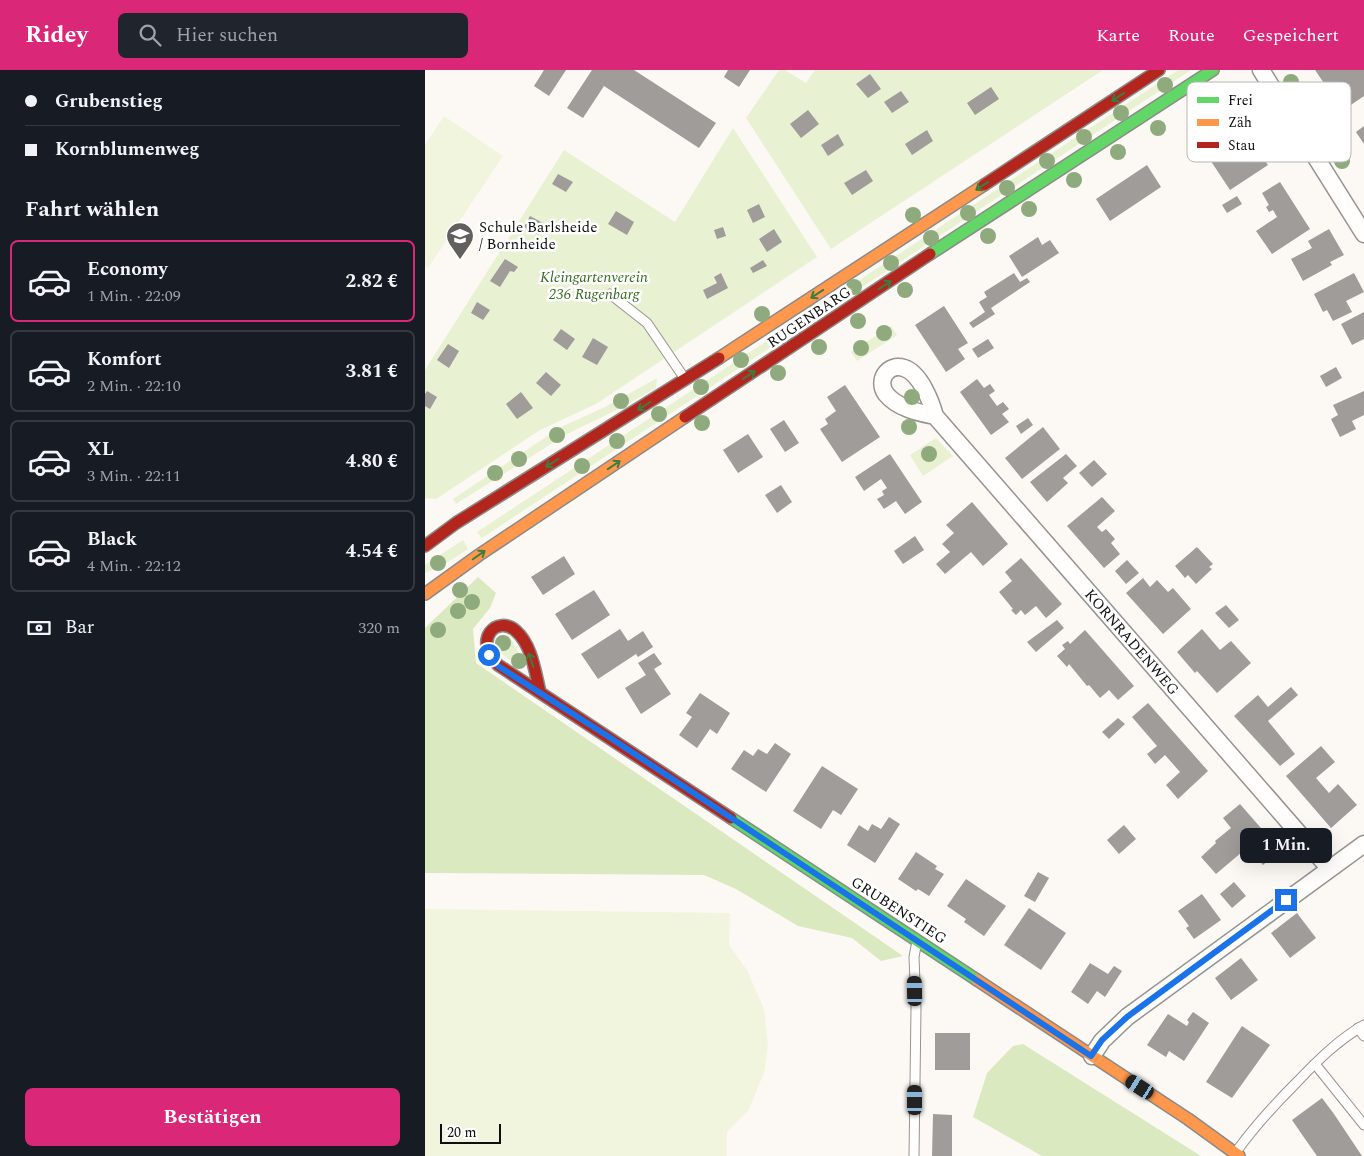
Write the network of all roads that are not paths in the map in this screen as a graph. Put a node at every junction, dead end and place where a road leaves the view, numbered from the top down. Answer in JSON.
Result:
{"nodes":[{"id":1,"x":1159,"y":70,"type":"edge"},
{"id":2,"x":1213,"y":70,"type":"edge"},
{"id":3,"x":1261,"y":70,"type":"edge"},
{"id":4,"x":1195,"y":82,"type":"edge"},
{"id":5,"x":1269,"y":82,"type":"edge"},
{"id":6,"x":1187,"y":87,"type":"edge"},
{"id":7,"x":1319,"y":162,"type":"edge"},
{"id":8,"x":1364,"y":234,"type":"edge"},
{"id":9,"x":609,"y":294,"type":"dead end"},
{"id":10,"x":685,"y":380,"type":"junction"},
{"id":11,"x":935,"y":416,"type":"dead end"},
{"id":12,"x":425,"y":546,"type":"edge"},
{"id":13,"x":439,"y":583,"type":"junction"},
{"id":14,"x":425,"y":586,"type":"edge"},
{"id":15,"x":425,"y":594,"type":"edge"},
{"id":16,"x":540,"y":692,"type":"junction"},
{"id":17,"x":1364,"y":844,"type":"edge"},
{"id":18,"x":1329,"y":868,"type":"junction"},
{"id":19,"x":917,"y":940,"type":"junction"},
{"id":20,"x":1361,"y":1026,"type":"edge"},
{"id":21,"x":1364,"y":1036,"type":"edge"},
{"id":22,"x":1091,"y":1056,"type":"junction"},
{"id":23,"x":1315,"y":1064,"type":"junction"},
{"id":24,"x":1364,"y":1125,"type":"edge"},
{"id":25,"x":1237,"y":1154,"type":"edge"},
{"id":26,"x":914,"y":1156,"type":"edge"}],
"edges":[{"from":1,"to":10,"type":"main road","name":"RUGENBARG","one_way":true},
{"from":4,"to":2,"type":"main road","name":"RUGENBARG","one_way":true},
{"from":3,"to":5,"type":"street"},
{"from":13,"to":6,"type":"main road","name":"RUGENBARG","one_way":true},
{"from":7,"to":8,"type":"street"},
{"from":9,"to":10,"type":"lane"},
{"from":10,"to":12,"type":"main road","name":"RUGENBARG","one_way":true},
{"from":11,"to":18,"type":"street","name":"KORNRADENWEG"},
{"from":13,"to":14,"type":"main road"},
{"from":13,"to":15,"type":"main road","name":"RUGENBARG"},
{"from":16,"to":16,"type":"main road","name":"GRUBENSTIEG","one_way":true},
{"from":16,"to":19,"type":"main road","name":"GRUBENSTIEG"},
{"from":17,"to":18,"type":"street"},
{"from":18,"to":22,"type":"street"},
{"from":19,"to":22,"type":"main road","name":"GRUBENSTIEG"},
{"from":19,"to":26,"type":"lane"},
{"from":20,"to":21,"type":"lane"},
{"from":20,"to":23,"type":"lane"},
{"from":22,"to":25,"type":"main road","name":"GRUBENSTIEG"},
{"from":23,"to":24,"type":"lane"},
{"from":23,"to":25,"type":"lane"}]}
